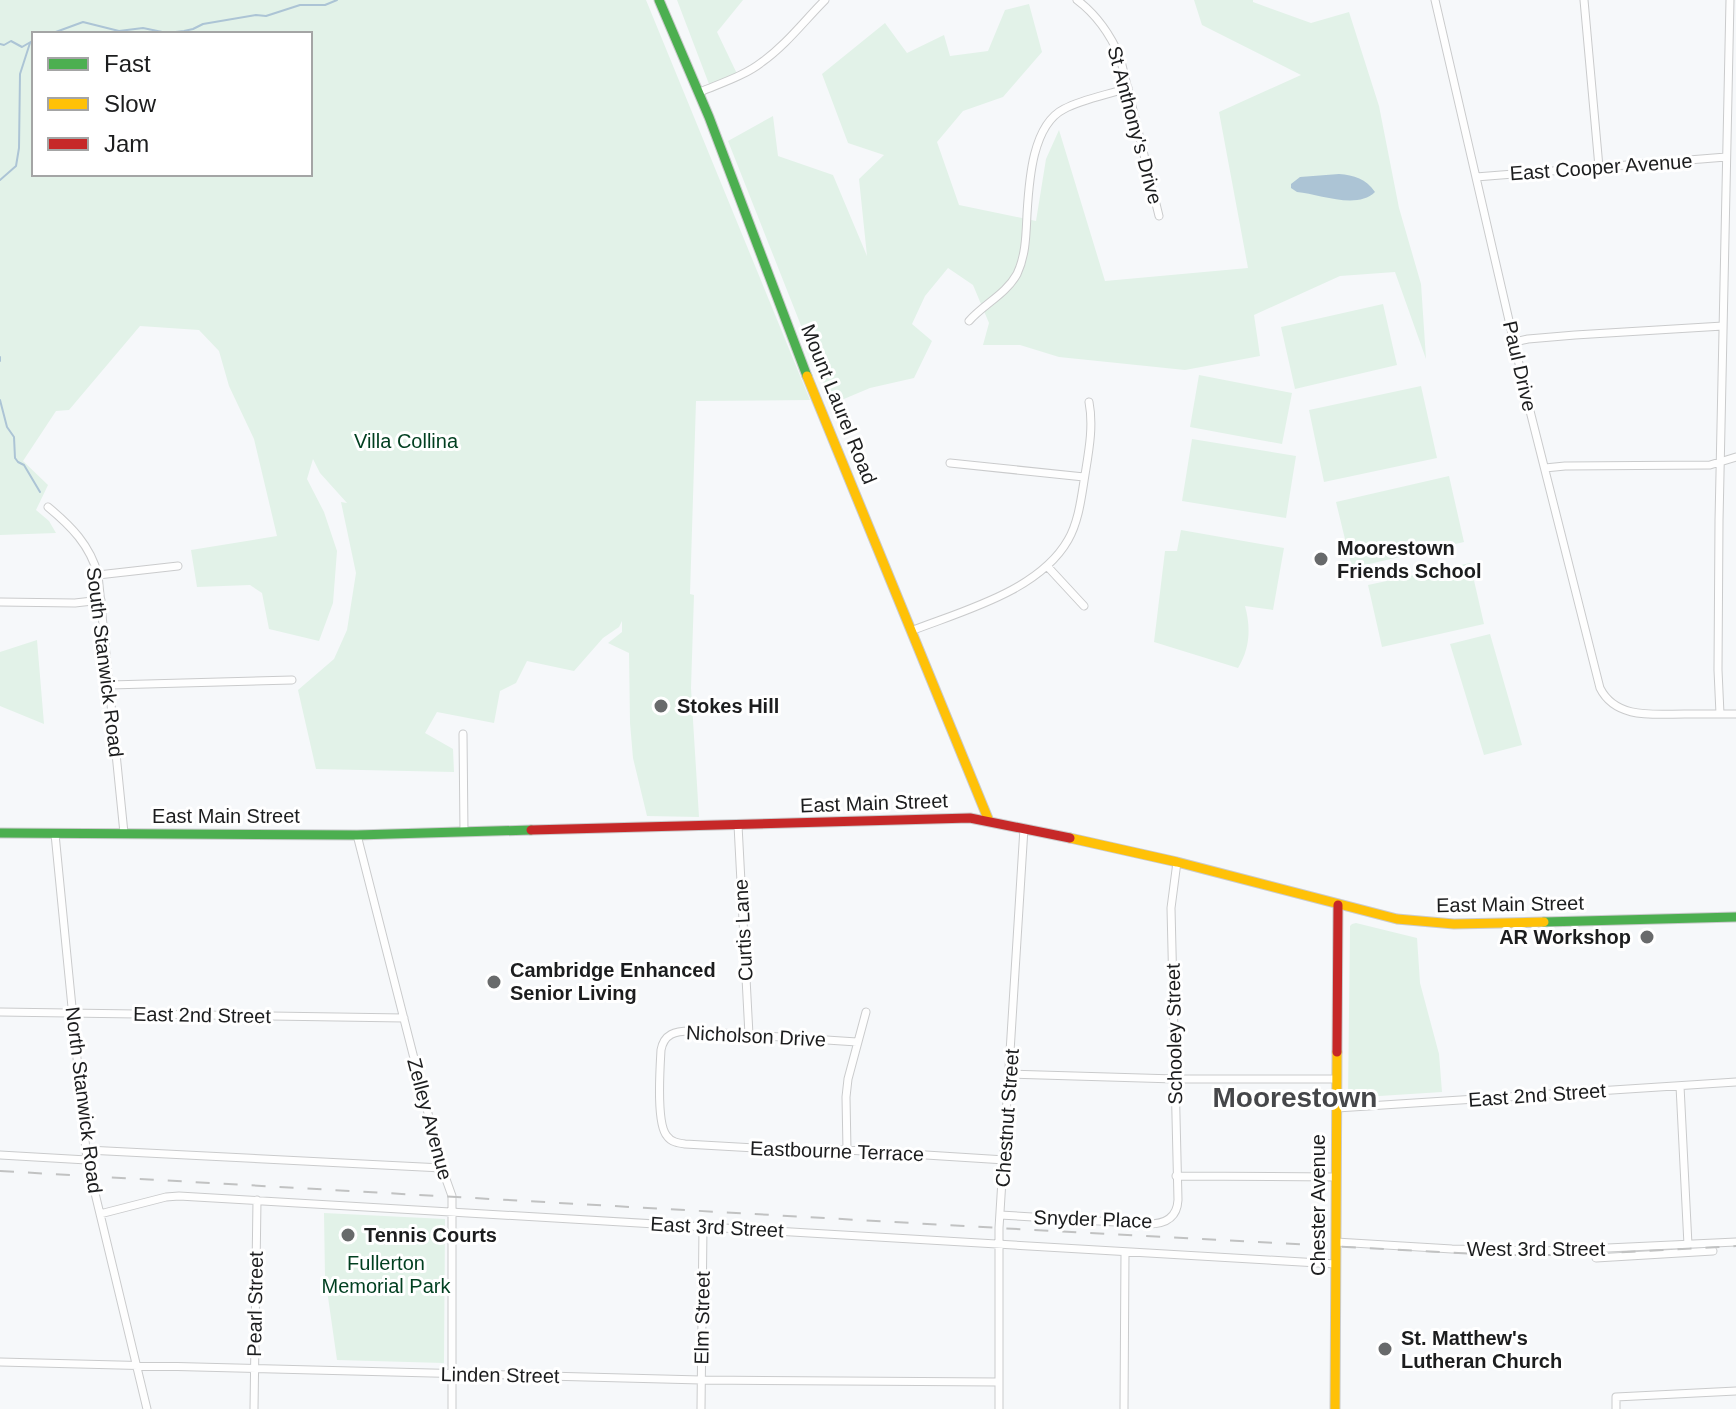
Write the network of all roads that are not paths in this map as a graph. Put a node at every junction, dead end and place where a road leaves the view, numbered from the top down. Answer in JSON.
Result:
{"nodes":[{"id":1,"x":659,"y":0,"type":"edge"},
{"id":2,"x":825,"y":0,"type":"edge"},
{"id":3,"x":1077,"y":0,"type":"edge"},
{"id":4,"x":1435,"y":0,"type":"edge"},
{"id":5,"x":1584,"y":0,"type":"edge"},
{"id":6,"x":1730,"y":0,"type":"edge"},
{"id":7,"x":1128,"y":88,"type":"junction"},
{"id":8,"x":700,"y":92,"type":"junction"},
{"id":9,"x":1732,"y":114,"type":"edge"},
{"id":10,"x":1726,"y":157,"type":"junction"},
{"id":11,"x":1599,"y":167,"type":"junction"},
{"id":12,"x":1476,"y":177,"type":"junction"},
{"id":13,"x":1159,"y":216,"type":"dead end"},
{"id":14,"x":1725,"y":216,"type":"junction"},
{"id":15,"x":1736,"y":218,"type":"edge"},
{"id":16,"x":969,"y":321,"type":"dead end"},
{"id":17,"x":1723,"y":326,"type":"junction"},
{"id":18,"x":1515,"y":342,"type":"junction"},
{"id":19,"x":1089,"y":402,"type":"dead end"},
{"id":20,"x":1736,"y":457,"type":"edge"},
{"id":21,"x":950,"y":463,"type":"dead end"},
{"id":22,"x":1720,"y":463,"type":"junction"},
{"id":23,"x":1545,"y":468,"type":"junction"},
{"id":24,"x":1084,"y":477,"type":"junction"},
{"id":25,"x":48,"y":507,"type":"dead end"},
{"id":26,"x":178,"y":566,"type":"dead end"},
{"id":27,"x":1047,"y":566,"type":"junction"},
{"id":28,"x":98,"y":575,"type":"junction"},
{"id":29,"x":101,"y":600,"type":"junction"},
{"id":30,"x":0,"y":602,"type":"edge"},
{"id":31,"x":1084,"y":606,"type":"dead end"},
{"id":32,"x":911,"y":631,"type":"junction"},
{"id":33,"x":292,"y":680,"type":"dead end"},
{"id":34,"x":110,"y":685,"type":"junction"},
{"id":35,"x":1720,"y":714,"type":"junction"},
{"id":36,"x":1736,"y":714,"type":"edge"},
{"id":37,"x":463,"y":734,"type":"dead end"},
{"id":38,"x":989,"y":821,"type":"junction"},
{"id":39,"x":738,"y":825,"type":"junction"},
{"id":40,"x":1024,"y":828,"type":"junction"},
{"id":41,"x":464,"y":832,"type":"junction"},
{"id":42,"x":0,"y":833,"type":"edge"},
{"id":43,"x":124,"y":833,"type":"junction"},
{"id":44,"x":55,"y":834,"type":"junction"},
{"id":45,"x":357,"y":835,"type":"junction"},
{"id":46,"x":1177,"y":862,"type":"junction"},
{"id":47,"x":1338,"y":905,"type":"junction"},
{"id":48,"x":1736,"y":917,"type":"edge"},
{"id":49,"x":0,"y":1012,"type":"edge"},
{"id":50,"x":866,"y":1012,"type":"dead end"},
{"id":51,"x":72,"y":1013,"type":"junction"},
{"id":52,"x":404,"y":1018,"type":"junction"},
{"id":53,"x":749,"y":1035,"type":"junction"},
{"id":54,"x":857,"y":1042,"type":"junction"},
{"id":55,"x":1009,"y":1074,"type":"junction"},
{"id":56,"x":1175,"y":1079,"type":"junction"},
{"id":57,"x":1337,"y":1079,"type":"junction"},
{"id":58,"x":1736,"y":1082,"type":"edge"},
{"id":59,"x":1680,"y":1086,"type":"junction"},
{"id":60,"x":1337,"y":1108,"type":"junction"},
{"id":61,"x":669,"y":1139,"type":"joint"},
{"id":62,"x":87,"y":1150,"type":"junction"},
{"id":63,"x":847,"y":1150,"type":"junction"},
{"id":64,"x":0,"y":1155,"type":"edge"},
{"id":65,"x":87,"y":1160,"type":"junction"},
{"id":66,"x":1005,"y":1160,"type":"junction"},
{"id":67,"x":442,"y":1168,"type":"junction"},
{"id":68,"x":1176,"y":1176,"type":"junction"},
{"id":69,"x":1336,"y":1177,"type":"junction"},
{"id":70,"x":257,"y":1200,"type":"junction"},
{"id":71,"x":1177,"y":1206,"type":"joint"},
{"id":72,"x":453,"y":1212,"type":"junction"},
{"id":73,"x":100,"y":1214,"type":"junction"},
{"id":74,"x":1000,"y":1215,"type":"junction"},
{"id":75,"x":703,"y":1227,"type":"junction"},
{"id":76,"x":1336,"y":1242,"type":"junction"},
{"id":77,"x":1736,"y":1242,"type":"edge"},
{"id":78,"x":999,"y":1244,"type":"junction"},
{"id":79,"x":1688,"y":1245,"type":"junction"},
{"id":80,"x":1713,"y":1251,"type":"dead end"},
{"id":81,"x":1125,"y":1252,"type":"junction"},
{"id":82,"x":1596,"y":1258,"type":"dead end"},
{"id":83,"x":1336,"y":1264,"type":"junction"},
{"id":84,"x":0,"y":1362,"type":"edge"},
{"id":85,"x":135,"y":1365,"type":"junction"},
{"id":86,"x":254,"y":1368,"type":"junction"},
{"id":87,"x":452,"y":1374,"type":"junction"},
{"id":88,"x":701,"y":1380,"type":"junction"},
{"id":89,"x":999,"y":1382,"type":"junction"},
{"id":90,"x":1736,"y":1391,"type":"edge"},
{"id":91,"x":147,"y":1409,"type":"edge"},
{"id":92,"x":254,"y":1409,"type":"edge"},
{"id":93,"x":452,"y":1409,"type":"edge"},
{"id":94,"x":701,"y":1409,"type":"edge"},
{"id":95,"x":999,"y":1409,"type":"edge"},
{"id":96,"x":1124,"y":1409,"type":"edge"},
{"id":97,"x":1335,"y":1409,"type":"edge"},
{"id":98,"x":1616,"y":1409,"type":"edge"}],
"edges":[{"from":1,"to":8,"type":"main road","name":"Mount Laurel Road"},
{"from":2,"to":8,"type":"street"},
{"from":3,"to":7,"type":"street","name":"St Anthony's Drive"},
{"from":4,"to":12,"type":"street","name":"Paul Drive"},
{"from":5,"to":11,"type":"street"},
{"from":6,"to":9,"type":"street"},
{"from":7,"to":13,"type":"street","name":"St Anthony's Drive"},
{"from":7,"to":16,"type":"street"},
{"from":8,"to":32,"type":"main road","name":"Mount Laurel Road"},
{"from":9,"to":10,"type":"street"},
{"from":10,"to":11,"type":"street","name":"East Cooper Avenue"},
{"from":10,"to":14,"type":"street"},
{"from":11,"to":12,"type":"street","name":"East Cooper Avenue"},
{"from":12,"to":18,"type":"street","name":"Paul Drive"},
{"from":14,"to":15,"type":"street"},
{"from":14,"to":17,"type":"street"},
{"from":17,"to":18,"type":"street"},
{"from":17,"to":22,"type":"street"},
{"from":18,"to":23,"type":"street","name":"Paul Drive"},
{"from":19,"to":24,"type":"street"},
{"from":20,"to":22,"type":"street"},
{"from":21,"to":24,"type":"street"},
{"from":22,"to":23,"type":"street"},
{"from":22,"to":35,"type":"street"},
{"from":23,"to":35,"type":"street","name":"Paul Drive"},
{"from":24,"to":27,"type":"street"},
{"from":25,"to":28,"type":"street","name":"South Stanwick Road"},
{"from":26,"to":28,"type":"street"},
{"from":27,"to":31,"type":"street"},
{"from":27,"to":32,"type":"street"},
{"from":28,"to":29,"type":"street","name":"South Stanwick Road"},
{"from":29,"to":30,"type":"street"},
{"from":29,"to":34,"type":"street","name":"South Stanwick Road"},
{"from":32,"to":38,"type":"main road","name":"Mount Laurel Road"},
{"from":33,"to":34,"type":"street"},
{"from":34,"to":43,"type":"street","name":"South Stanwick Road"},
{"from":35,"to":36,"type":"street"},
{"from":37,"to":41,"type":"street"},
{"from":38,"to":39,"type":"main road","name":"East Main Street"},
{"from":38,"to":40,"type":"main road","name":"East Main Street"},
{"from":39,"to":41,"type":"main road","name":"East Main Street"},
{"from":39,"to":53,"type":"street","name":"Curtis Lane"},
{"from":40,"to":46,"type":"main road","name":"East Main Street"},
{"from":40,"to":55,"type":"street","name":"Chestnut Street"},
{"from":41,"to":45,"type":"main road","name":"East Main Street"},
{"from":42,"to":44,"type":"main road","name":"East Main Street"},
{"from":43,"to":44,"type":"main road","name":"East Main Street"},
{"from":43,"to":45,"type":"main road","name":"East Main Street"},
{"from":44,"to":51,"type":"street","name":"North Stanwick Road"},
{"from":45,"to":52,"type":"street","name":"Zelley Avenue"},
{"from":46,"to":47,"type":"main road","name":"East Main Street"},
{"from":46,"to":56,"type":"street","name":"Schooley Street"},
{"from":47,"to":48,"type":"main road","name":"East Main Street"},
{"from":47,"to":57,"type":"main road","name":"Chester Avenue"},
{"from":49,"to":51,"type":"street","name":"East 2nd Street"},
{"from":50,"to":54,"type":"street","name":"Nicholson Drive"},
{"from":51,"to":52,"type":"street","name":"East 2nd Street"},
{"from":51,"to":62,"type":"street","name":"North Stanwick Road"},
{"from":52,"to":67,"type":"street","name":"Zelley Avenue"},
{"from":53,"to":54,"type":"street","name":"Nicholson Drive"},
{"from":53,"to":61,"type":"street","name":"Nicholson Drive"},
{"from":54,"to":63,"type":"street","name":"Nicholson Drive"},
{"from":55,"to":56,"type":"street"},
{"from":55,"to":66,"type":"street","name":"Chestnut Street"},
{"from":56,"to":57,"type":"street"},
{"from":56,"to":68,"type":"street","name":"Schooley Street"},
{"from":57,"to":60,"type":"main road","name":"Chester Avenue"},
{"from":58,"to":59,"type":"street","name":"East 2nd Street"},
{"from":59,"to":60,"type":"street","name":"East 2nd Street"},
{"from":59,"to":79,"type":"street"},
{"from":60,"to":69,"type":"main road","name":"Chester Avenue"},
{"from":61,"to":63,"type":"street","name":"Eastbourne Terrace"},
{"from":62,"to":65,"type":"street","name":"North Stanwick Road"},
{"from":62,"to":67,"type":"street"},
{"from":63,"to":66,"type":"street","name":"Eastbourne Terrace"},
{"from":64,"to":65,"type":"street"},
{"from":65,"to":73,"type":"street","name":"North Stanwick Road"},
{"from":66,"to":74,"type":"street","name":"Chestnut Street"},
{"from":67,"to":72,"type":"street","name":"Zelley Avenue"},
{"from":68,"to":69,"type":"street"},
{"from":68,"to":71,"type":"street","name":"Schooley Street"},
{"from":69,"to":76,"type":"main road","name":"Chester Avenue"},
{"from":70,"to":72,"type":"street","name":"East 3rd Street"},
{"from":70,"to":73,"type":"street","name":"East 3rd Street"},
{"from":70,"to":86,"type":"street","name":"Pearl Street"},
{"from":71,"to":74,"type":"street","name":"Snyder Place"},
{"from":72,"to":75,"type":"street","name":"East 3rd Street"},
{"from":72,"to":87,"type":"street","name":"Zelley Avenue"},
{"from":73,"to":85,"type":"street","name":"North Stanwick Road"},
{"from":74,"to":78,"type":"street","name":"Chestnut Street"},
{"from":75,"to":78,"type":"street","name":"East 3rd Street"},
{"from":75,"to":88,"type":"street","name":"Elm Street"},
{"from":76,"to":79,"type":"street","name":"West 3rd Street"},
{"from":76,"to":83,"type":"main road","name":"Chester Avenue"},
{"from":77,"to":79,"type":"street","name":"West 3rd Street"},
{"from":78,"to":81,"type":"street","name":"East 3rd Street"},
{"from":78,"to":89,"type":"street","name":"Chestnut Street"},
{"from":80,"to":82,"type":"street","name":"West 3rd Street"},
{"from":81,"to":83,"type":"street","name":"East 3rd Street"},
{"from":81,"to":96,"type":"street"},
{"from":83,"to":97,"type":"main road","name":"Chester Avenue"},
{"from":84,"to":85,"type":"street","name":"Linden Street"},
{"from":85,"to":86,"type":"street","name":"Linden Street"},
{"from":85,"to":91,"type":"street","name":"North Stanwick Road"},
{"from":86,"to":87,"type":"street","name":"Linden Street"},
{"from":86,"to":92,"type":"street","name":"Pearl Street"},
{"from":87,"to":88,"type":"street","name":"Linden Street"},
{"from":87,"to":93,"type":"street","name":"Zelley Avenue"},
{"from":88,"to":89,"type":"street","name":"Linden Street"},
{"from":88,"to":94,"type":"street","name":"Elm Street"},
{"from":89,"to":95,"type":"street","name":"Chestnut Street"},
{"from":90,"to":98,"type":"street"}]}
